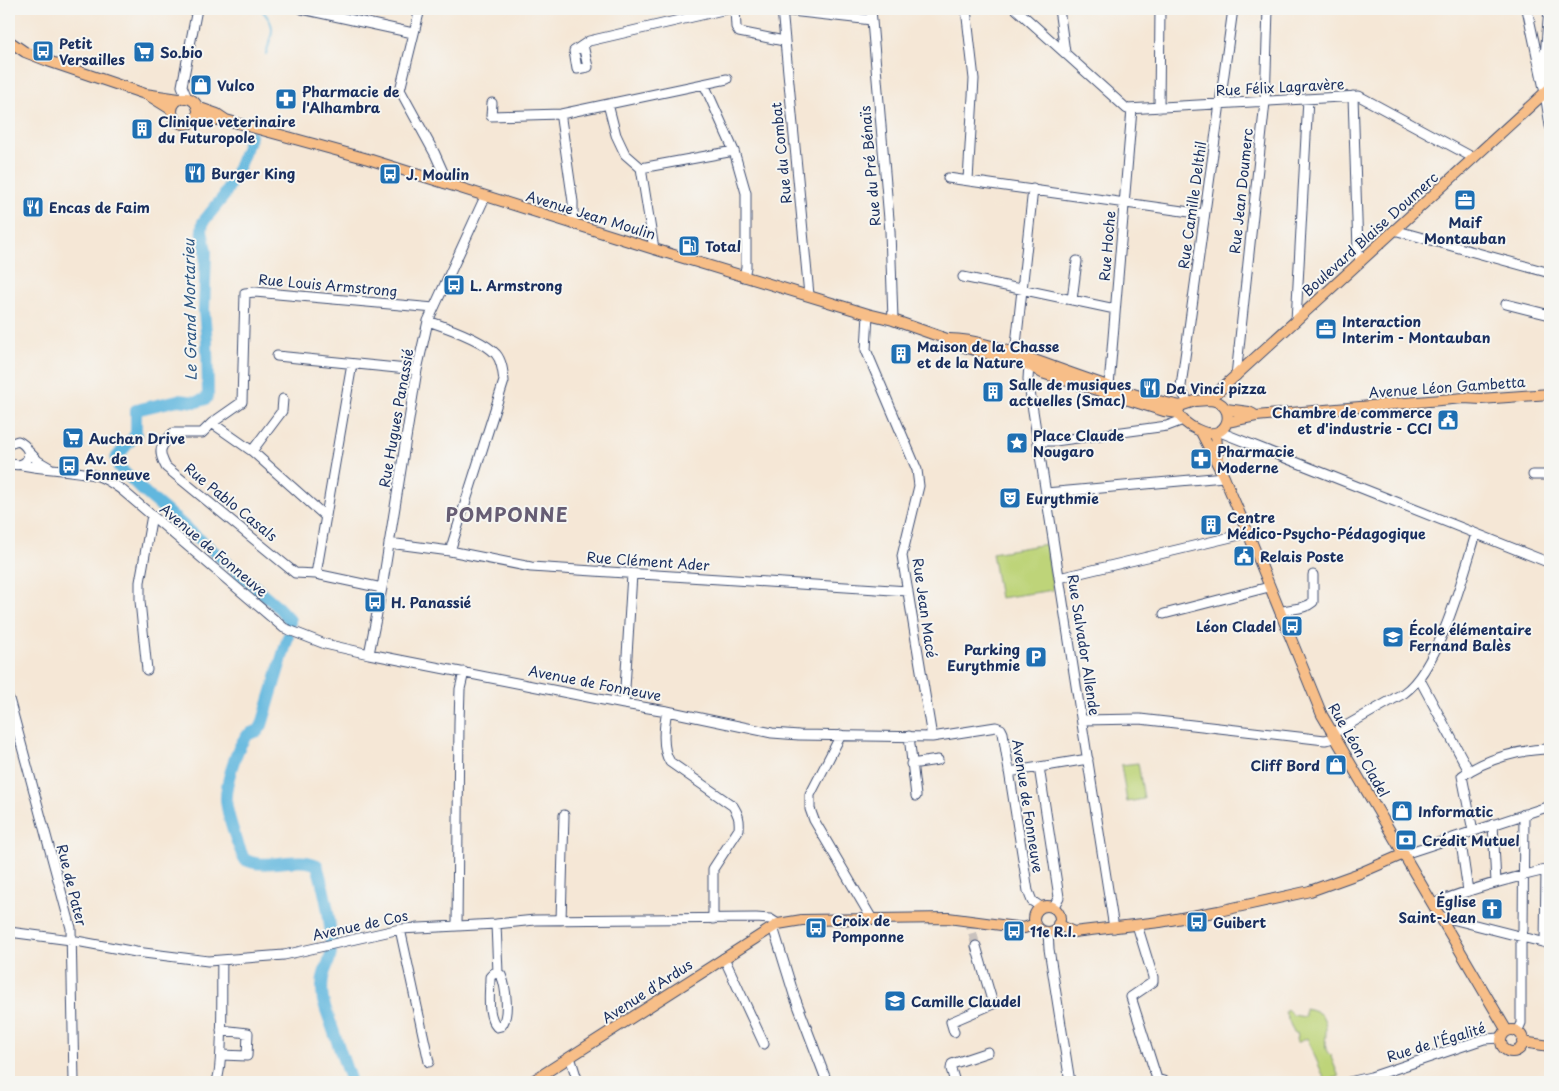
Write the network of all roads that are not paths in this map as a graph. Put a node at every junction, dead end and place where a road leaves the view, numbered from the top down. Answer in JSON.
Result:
{"nodes":[{"id":1,"x":197,"y":9,"type":"edge"},
{"id":2,"x":302,"y":9,"type":"edge"},
{"id":3,"x":420,"y":9,"type":"edge"},
{"id":4,"x":727,"y":9,"type":"edge"},
{"id":5,"x":735,"y":9,"type":"edge"},
{"id":6,"x":871,"y":9,"type":"edge"},
{"id":7,"x":966,"y":9,"type":"edge"},
{"id":8,"x":1016,"y":9,"type":"edge"},
{"id":9,"x":1059,"y":9,"type":"edge"},
{"id":10,"x":1160,"y":9,"type":"edge"},
{"id":11,"x":1232,"y":9,"type":"edge"},
{"id":12,"x":1268,"y":9,"type":"edge"},
{"id":13,"x":1521,"y":9,"type":"edge"},
{"id":14,"x":1527,"y":9,"type":"edge"},
{"id":15,"x":1549,"y":9,"type":"edge"},
{"id":16,"x":782,"y":10,"type":"edge"},
{"id":17,"x":872,"y":20,"type":"junction"},
{"id":18,"x":414,"y":34,"type":"junction"},
{"id":19,"x":784,"y":41,"type":"junction"},
{"id":20,"x":10,"y":43,"type":"edge"},
{"id":21,"x":1546,"y":44,"type":"junction"},
{"id":22,"x":583,"y":45,"type":"dead end"},
{"id":23,"x":1534,"y":45,"type":"junction"},
{"id":24,"x":1065,"y":52,"type":"junction"},
{"id":25,"x":727,"y":79,"type":"dead end"},
{"id":26,"x":704,"y":84,"type":"junction"},
{"id":27,"x":1548,"y":87,"type":"edge"},
{"id":28,"x":145,"y":94,"type":"junction"},
{"id":29,"x":1353,"y":96,"type":"junction"},
{"id":30,"x":183,"y":98,"type":"junction"},
{"id":31,"x":1308,"y":99,"type":"junction"},
{"id":32,"x":1265,"y":102,"type":"junction"},
{"id":33,"x":492,"y":103,"type":"dead end"},
{"id":34,"x":608,"y":104,"type":"junction"},
{"id":35,"x":1219,"y":104,"type":"junction"},
{"id":36,"x":1159,"y":108,"type":"junction"},
{"id":37,"x":1132,"y":109,"type":"junction"},
{"id":38,"x":172,"y":110,"type":"junction"},
{"id":39,"x":196,"y":111,"type":"junction"},
{"id":40,"x":561,"y":117,"type":"junction"},
{"id":41,"x":1550,"y":126,"type":"edge"},
{"id":42,"x":734,"y":151,"type":"junction"},
{"id":43,"x":1474,"y":158,"type":"junction"},
{"id":44,"x":641,"y":168,"type":"junction"},
{"id":45,"x":948,"y":178,"type":"dead end"},
{"id":46,"x":968,"y":180,"type":"junction"},
{"id":47,"x":444,"y":183,"type":"junction"},
{"id":48,"x":1033,"y":189,"type":"junction"},
{"id":49,"x":485,"y":197,"type":"junction"},
{"id":50,"x":1124,"y":202,"type":"junction"},
{"id":51,"x":1204,"y":214,"type":"junction"},
{"id":52,"x":573,"y":224,"type":"junction"},
{"id":53,"x":1394,"y":230,"type":"junction"},
{"id":54,"x":654,"y":249,"type":"junction"},
{"id":55,"x":1077,"y":261,"type":"dead end"},
{"id":56,"x":1360,"y":262,"type":"junction"},
{"id":57,"x":1550,"y":273,"type":"edge"},
{"id":58,"x":744,"y":277,"type":"junction"},
{"id":59,"x":963,"y":277,"type":"dead end"},
{"id":60,"x":1022,"y":290,"type":"junction"},
{"id":61,"x":809,"y":295,"type":"junction"},
{"id":62,"x":1072,"y":300,"type":"junction"},
{"id":63,"x":1506,"y":304,"type":"dead end"},
{"id":64,"x":434,"y":308,"type":"junction"},
{"id":65,"x":1115,"y":309,"type":"junction"},
{"id":66,"x":868,"y":314,"type":"junction"},
{"id":67,"x":1550,"y":315,"type":"edge"},
{"id":68,"x":893,"y":320,"type":"junction"},
{"id":69,"x":428,"y":321,"type":"junction"},
{"id":70,"x":1296,"y":321,"type":"junction"},
{"id":71,"x":277,"y":356,"type":"dead end"},
{"id":72,"x":1013,"y":357,"type":"junction"},
{"id":73,"x":352,"y":364,"type":"junction"},
{"id":74,"x":1029,"y":365,"type":"junction"},
{"id":75,"x":417,"y":370,"type":"junction"},
{"id":76,"x":1236,"y":376,"type":"junction"},
{"id":77,"x":1109,"y":386,"type":"junction"},
{"id":78,"x":1550,"y":394,"type":"edge"},
{"id":79,"x":283,"y":399,"type":"dead end"},
{"id":80,"x":1209,"y":400,"type":"junction"},
{"id":81,"x":1226,"y":409,"type":"junction"},
{"id":82,"x":1183,"y":411,"type":"junction"},
{"id":83,"x":1256,"y":416,"type":"junction"},
{"id":84,"x":1227,"y":422,"type":"junction"},
{"id":85,"x":212,"y":424,"type":"junction"},
{"id":86,"x":1201,"y":432,"type":"junction"},
{"id":87,"x":1218,"y":432,"type":"junction"},
{"id":88,"x":1037,"y":436,"type":"junction"},
{"id":89,"x":1056,"y":441,"type":"junction"},
{"id":90,"x":9,"y":444,"type":"edge"},
{"id":91,"x":252,"y":451,"type":"junction"},
{"id":92,"x":29,"y":452,"type":"junction"},
{"id":93,"x":1040,"y":453,"type":"junction"},
{"id":94,"x":9,"y":463,"type":"edge"},
{"id":95,"x":22,"y":464,"type":"junction"},
{"id":96,"x":1219,"y":466,"type":"junction"},
{"id":97,"x":55,"y":470,"type":"junction"},
{"id":98,"x":1533,"y":475,"type":"dead end"},
{"id":99,"x":1550,"y":475,"type":"edge"},
{"id":100,"x":1224,"y":477,"type":"junction"},
{"id":101,"x":1046,"y":493,"type":"junction"},
{"id":102,"x":152,"y":516,"type":"junction"},
{"id":103,"x":326,"y":517,"type":"junction"},
{"id":104,"x":1248,"y":533,"type":"junction"},
{"id":105,"x":1476,"y":534,"type":"junction"},
{"id":106,"x":389,"y":543,"type":"junction"},
{"id":107,"x":450,"y":551,"type":"junction"},
{"id":108,"x":1550,"y":563,"type":"edge"},
{"id":109,"x":316,"y":574,"type":"junction"},
{"id":110,"x":632,"y":574,"type":"junction"},
{"id":111,"x":1313,"y":576,"type":"dead end"},
{"id":112,"x":1059,"y":578,"type":"junction"},
{"id":113,"x":1269,"y":587,"type":"junction"},
{"id":114,"x":382,"y":588,"type":"junction"},
{"id":115,"x":908,"y":591,"type":"junction"},
{"id":116,"x":1280,"y":612,"type":"junction"},
{"id":117,"x":1164,"y":614,"type":"dead end"},
{"id":118,"x":368,"y":654,"type":"junction"},
{"id":119,"x":147,"y":670,"type":"dead end"},
{"id":120,"x":464,"y":672,"type":"junction"},
{"id":121,"x":1419,"y":678,"type":"junction"},
{"id":122,"x":9,"y":699,"type":"edge"},
{"id":123,"x":624,"y":704,"type":"junction"},
{"id":124,"x":667,"y":711,"type":"junction"},
{"id":125,"x":1082,"y":720,"type":"junction"},
{"id":126,"x":841,"y":735,"type":"junction"},
{"id":127,"x":1333,"y":735,"type":"junction"},
{"id":128,"x":909,"y":736,"type":"junction"},
{"id":129,"x":932,"y":737,"type":"junction"},
{"id":130,"x":1550,"y":749,"type":"edge"},
{"id":131,"x":1088,"y":759,"type":"junction"},
{"id":132,"x":938,"y":760,"type":"dead end"},
{"id":133,"x":911,"y":764,"type":"junction"},
{"id":134,"x":1039,"y":767,"type":"junction"},
{"id":135,"x":1469,"y":771,"type":"junction"},
{"id":136,"x":1009,"y":772,"type":"junction"},
{"id":137,"x":916,"y":796,"type":"dead end"},
{"id":138,"x":1550,"y":806,"type":"edge"},
{"id":139,"x":1524,"y":814,"type":"junction"},
{"id":140,"x":564,"y":815,"type":"dead end"},
{"id":141,"x":1493,"y":824,"type":"junction"},
{"id":142,"x":1473,"y":831,"type":"junction"},
{"id":143,"x":1460,"y":836,"type":"junction"},
{"id":144,"x":1404,"y":854,"type":"junction"},
{"id":145,"x":1548,"y":869,"type":"edge"},
{"id":146,"x":1525,"y":875,"type":"junction"},
{"id":147,"x":1496,"y":883,"type":"junction"},
{"id":148,"x":1468,"y":891,"type":"junction"},
{"id":149,"x":1433,"y":904,"type":"junction"},
{"id":150,"x":1041,"y":907,"type":"junction"},
{"id":151,"x":1053,"y":908,"type":"junction"},
{"id":152,"x":1440,"y":916,"type":"junction"},
{"id":153,"x":713,"y":919,"type":"junction"},
{"id":154,"x":872,"y":919,"type":"junction"},
{"id":155,"x":561,"y":920,"type":"junction"},
{"id":156,"x":496,"y":924,"type":"junction"},
{"id":157,"x":1035,"y":924,"type":"junction"},
{"id":158,"x":1058,"y":924,"type":"junction"},
{"id":159,"x":1137,"y":925,"type":"junction"},
{"id":160,"x":457,"y":926,"type":"junction"},
{"id":161,"x":775,"y":926,"type":"junction"},
{"id":162,"x":400,"y":928,"type":"junction"},
{"id":163,"x":1114,"y":928,"type":"junction"},
{"id":164,"x":9,"y":932,"type":"edge"},
{"id":165,"x":1048,"y":932,"type":"junction"},
{"id":166,"x":1521,"y":937,"type":"junction"},
{"id":167,"x":71,"y":940,"type":"junction"},
{"id":168,"x":1548,"y":943,"type":"edge"},
{"id":169,"x":976,"y":946,"type":"tunnel mouth"},
{"id":170,"x":724,"y":958,"type":"junction"},
{"id":171,"x":222,"y":960,"type":"junction"},
{"id":172,"x":498,"y":973,"type":"junction"},
{"id":173,"x":220,"y":1030,"type":"junction"},
{"id":174,"x":954,"y":1032,"type":"dead end"},
{"id":175,"x":1512,"y":1036,"type":"junction"},
{"id":176,"x":764,"y":1044,"type":"dead end"},
{"id":177,"x":1550,"y":1046,"type":"edge"},
{"id":178,"x":988,"y":1052,"type":"dead end"},
{"id":179,"x":221,"y":1055,"type":"junction"},
{"id":180,"x":570,"y":1057,"type":"junction"},
{"id":181,"x":429,"y":1062,"type":"dead end"},
{"id":182,"x":74,"y":1082,"type":"edge"},
{"id":183,"x":216,"y":1082,"type":"edge"},
{"id":184,"x":531,"y":1082,"type":"edge"},
{"id":185,"x":578,"y":1082,"type":"edge"},
{"id":186,"x":827,"y":1082,"type":"edge"},
{"id":187,"x":955,"y":1082,"type":"edge"},
{"id":188,"x":1070,"y":1082,"type":"edge"},
{"id":189,"x":1166,"y":1082,"type":"edge"},
{"id":190,"x":1349,"y":1082,"type":"edge"}],
"edges":[{"from":1,"to":30,"type":"street"},
{"from":2,"to":18,"type":"street"},
{"from":3,"to":18,"type":"street"},
{"from":4,"to":22,"type":"street"},
{"from":5,"to":19,"type":"street"},
{"from":6,"to":17,"type":"street","name":"Rue du Pré Bénaïs"},
{"from":7,"to":46,"type":"street"},
{"from":8,"to":24,"type":"street"},
{"from":9,"to":24,"type":"street"},
{"from":10,"to":36,"type":"street"},
{"from":11,"to":35,"type":"street","name":"Rue Camille Delthil"},
{"from":12,"to":32,"type":"street","name":"Rue Jean Doumerc"},
{"from":13,"to":14,"type":"street"},
{"from":14,"to":23,"type":"street"},
{"from":15,"to":21,"type":"street"},
{"from":16,"to":17,"type":"street"},
{"from":16,"to":19,"type":"street","name":"Rue du Combat"},
{"from":17,"to":68,"type":"street","name":"Rue du Pré Bénaïs"},
{"from":18,"to":47,"type":"street"},
{"from":19,"to":61,"type":"street","name":"Rue du Combat"},
{"from":20,"to":28,"type":"main road"},
{"from":21,"to":23,"type":"street"},
{"from":21,"to":27,"type":"street"},
{"from":23,"to":27,"type":"street"},
{"from":24,"to":37,"type":"street"},
{"from":25,"to":26,"type":"street"},
{"from":26,"to":34,"type":"street"},
{"from":26,"to":42,"type":"street"},
{"from":27,"to":41,"type":"street"},
{"from":27,"to":43,"type":"main road","name":"Boulevard Blaise Doumerc"},
{"from":28,"to":30,"type":"main road"},
{"from":28,"to":38,"type":"main road"},
{"from":29,"to":31,"type":"street","name":"Rue Félix Lagravère"},
{"from":29,"to":43,"type":"street","name":"Rue Félix Lagravère"},
{"from":29,"to":56,"type":"street"},
{"from":30,"to":38,"type":"main road"},
{"from":30,"to":39,"type":"main road"},
{"from":31,"to":32,"type":"street","name":"Rue Félix Lagravère"},
{"from":31,"to":70,"type":"street"},
{"from":32,"to":35,"type":"street","name":"Rue Félix Lagravère"},
{"from":32,"to":76,"type":"street","name":"Rue Jean Doumerc"},
{"from":33,"to":40,"type":"street"},
{"from":34,"to":40,"type":"street"},
{"from":34,"to":44,"type":"street"},
{"from":35,"to":36,"type":"street","name":"Rue Félix Lagravère"},
{"from":35,"to":51,"type":"street","name":"Rue Camille Delthil"},
{"from":36,"to":37,"type":"street","name":"Rue Félix Lagravère"},
{"from":37,"to":50,"type":"street","name":"Rue Hoche"},
{"from":38,"to":39,"type":"main road"},
{"from":39,"to":47,"type":"main road","name":"Avenue Jean Moulin"},
{"from":40,"to":52,"type":"street"},
{"from":42,"to":44,"type":"street"},
{"from":42,"to":58,"type":"street"},
{"from":43,"to":53,"type":"main road","name":"Boulevard Blaise Doumerc"},
{"from":44,"to":54,"type":"street"},
{"from":45,"to":46,"type":"street"},
{"from":46,"to":48,"type":"street"},
{"from":47,"to":49,"type":"main road","name":"Avenue Jean Moulin"},
{"from":48,"to":50,"type":"street"},
{"from":48,"to":60,"type":"street"},
{"from":49,"to":52,"type":"main road","name":"Avenue Jean Moulin"},
{"from":49,"to":64,"type":"street","name":"Rue Hugues Panassié"},
{"from":50,"to":51,"type":"street"},
{"from":50,"to":65,"type":"street","name":"Rue Hoche"},
{"from":51,"to":82,"type":"street","name":"Rue Camille Delthil"},
{"from":52,"to":54,"type":"main road","name":"Avenue Jean Moulin"},
{"from":53,"to":56,"type":"main road","name":"Boulevard Blaise Doumerc"},
{"from":53,"to":57,"type":"street"},
{"from":54,"to":58,"type":"main road","name":"Avenue Jean Moulin"},
{"from":55,"to":62,"type":"street"},
{"from":56,"to":70,"type":"main road","name":"Boulevard Blaise Doumerc"},
{"from":58,"to":61,"type":"main road","name":"Avenue Jean Moulin"},
{"from":59,"to":60,"type":"street"},
{"from":60,"to":62,"type":"street"},
{"from":60,"to":72,"type":"street"},
{"from":61,"to":66,"type":"main road","name":"Avenue Jean Moulin"},
{"from":62,"to":65,"type":"street"},
{"from":63,"to":67,"type":"street"},
{"from":64,"to":69,"type":"street","name":"Rue Hugues Panassié"},
{"from":64,"to":85,"type":"street","name":"Rue Louis Armstrong"},
{"from":65,"to":77,"type":"street","name":"Rue Hoche"},
{"from":66,"to":68,"type":"main road","name":"Avenue Jean Moulin"},
{"from":66,"to":115,"type":"street","name":"Rue Jean Macé"},
{"from":68,"to":72,"type":"main road","name":"Avenue Jean Moulin"},
{"from":69,"to":75,"type":"street","name":"Rue Hugues Panassié"},
{"from":69,"to":107,"type":"street"},
{"from":70,"to":76,"type":"main road","name":"Boulevard Blaise Doumerc"},
{"from":71,"to":73,"type":"street"},
{"from":72,"to":74,"type":"main road"},
{"from":72,"to":77,"type":"main road"},
{"from":73,"to":75,"type":"street"},
{"from":73,"to":103,"type":"street"},
{"from":74,"to":82,"type":"main road"},
{"from":74,"to":88,"type":"street","name":"Rue Salvador Allende"},
{"from":75,"to":106,"type":"street","name":"Rue Hugues Panassié"},
{"from":76,"to":80,"type":"main road","name":"Boulevard Blaise Doumerc"},
{"from":77,"to":82,"type":"main road"},
{"from":78,"to":83,"type":"main road","name":"Avenue Léon Gambetta"},
{"from":79,"to":91,"type":"street"},
{"from":80,"to":81,"type":"main road","name":"Avenue Léon Gambetta"},
{"from":80,"to":82,"type":"main road"},
{"from":81,"to":83,"type":"main road","name":"Avenue Léon Gambetta"},
{"from":81,"to":84,"type":"main road"},
{"from":82,"to":86,"type":"main road"},
{"from":82,"to":89,"type":"street"},
{"from":83,"to":84,"type":"main road","name":"Avenue Léon Gambetta"},
{"from":84,"to":87,"type":"main road"},
{"from":85,"to":91,"type":"street"},
{"from":85,"to":109,"type":"street","name":"Rue Pablo Casals"},
{"from":86,"to":87,"type":"main road"},
{"from":86,"to":96,"type":"main road","name":"Rue Léon Cladel"},
{"from":87,"to":96,"type":"main road","name":"Rue Léon Cladel"},
{"from":87,"to":105,"type":"street"},
{"from":88,"to":89,"type":"street"},
{"from":88,"to":93,"type":"street","name":"Rue Salvador Allende"},
{"from":89,"to":93,"type":"street"},
{"from":90,"to":92,"type":"street","name":"Avenue de Fonneuve"},
{"from":91,"to":103,"type":"street"},
{"from":92,"to":95,"type":"street"},
{"from":92,"to":97,"type":"street","name":"Avenue de Fonneuve"},
{"from":93,"to":101,"type":"street","name":"Rue Salvador Allende"},
{"from":94,"to":95,"type":"street","name":"Avenue de Fonneuve"},
{"from":95,"to":97,"type":"street","name":"Avenue de Fonneuve"},
{"from":96,"to":100,"type":"main road","name":"Rue Léon Cladel"},
{"from":97,"to":102,"type":"street","name":"Avenue de Fonneuve"},
{"from":98,"to":99,"type":"street"},
{"from":100,"to":101,"type":"street"},
{"from":100,"to":104,"type":"main road","name":"Rue Léon Cladel"},
{"from":101,"to":112,"type":"street","name":"Rue Salvador Allende"},
{"from":102,"to":118,"type":"street","name":"Avenue de Fonneuve"},
{"from":102,"to":119,"type":"street"},
{"from":103,"to":109,"type":"street"},
{"from":104,"to":112,"type":"street"},
{"from":104,"to":113,"type":"main road","name":"Rue Léon Cladel"},
{"from":105,"to":108,"type":"street"},
{"from":105,"to":121,"type":"street"},
{"from":106,"to":107,"type":"street","name":"Rue Clément Ader"},
{"from":106,"to":114,"type":"street","name":"Rue Hugues Panassié"},
{"from":107,"to":110,"type":"street","name":"Rue Clément Ader"},
{"from":109,"to":114,"type":"street","name":"Rue Pablo Casals"},
{"from":110,"to":115,"type":"street","name":"Rue Clément Ader"},
{"from":110,"to":123,"type":"street"},
{"from":111,"to":116,"type":"street"},
{"from":112,"to":125,"type":"street","name":"Rue Salvador Allende"},
{"from":113,"to":116,"type":"main road","name":"Rue Léon Cladel"},
{"from":113,"to":117,"type":"street"},
{"from":114,"to":118,"type":"street","name":"Rue Hugues Panassié"},
{"from":115,"to":129,"type":"street","name":"Rue Jean Macé"},
{"from":116,"to":127,"type":"main road","name":"Rue Léon Cladel"},
{"from":118,"to":120,"type":"street","name":"Avenue de Fonneuve"},
{"from":120,"to":123,"type":"street","name":"Avenue de Fonneuve"},
{"from":120,"to":160,"type":"street"},
{"from":121,"to":127,"type":"street"},
{"from":121,"to":135,"type":"street"},
{"from":122,"to":167,"type":"street","name":"Rue de Pater"},
{"from":123,"to":124,"type":"street","name":"Avenue de Fonneuve"},
{"from":124,"to":126,"type":"street","name":"Avenue de Fonneuve"},
{"from":124,"to":153,"type":"street"},
{"from":125,"to":127,"type":"street"},
{"from":125,"to":131,"type":"street","name":"Rue Salvador Allende"},
{"from":126,"to":128,"type":"street","name":"Avenue de Fonneuve"},
{"from":126,"to":154,"type":"street"},
{"from":127,"to":144,"type":"main road","name":"Rue Léon Cladel"},
{"from":128,"to":129,"type":"street","name":"Avenue de Fonneuve"},
{"from":128,"to":133,"type":"street"},
{"from":129,"to":136,"type":"street","name":"Avenue de Fonneuve"},
{"from":130,"to":135,"type":"street"},
{"from":131,"to":134,"type":"street"},
{"from":131,"to":163,"type":"street","name":"Rue Salvador Allende"},
{"from":132,"to":133,"type":"street"},
{"from":133,"to":137,"type":"street"},
{"from":134,"to":136,"type":"street"},
{"from":134,"to":151,"type":"street"},
{"from":135,"to":142,"type":"street"},
{"from":136,"to":150,"type":"street","name":"Avenue de Fonneuve"},
{"from":138,"to":139,"type":"street"},
{"from":139,"to":141,"type":"street"},
{"from":139,"to":146,"type":"street"},
{"from":140,"to":155,"type":"street"},
{"from":141,"to":142,"type":"street"},
{"from":141,"to":147,"type":"street"},
{"from":142,"to":143,"type":"street"},
{"from":143,"to":144,"type":"street"},
{"from":143,"to":148,"type":"street"},
{"from":144,"to":149,"type":"main road","name":"Rue Léon Cladel"},
{"from":144,"to":159,"type":"main road"},
{"from":145,"to":146,"type":"street"},
{"from":145,"to":168,"type":"street"},
{"from":146,"to":147,"type":"street"},
{"from":146,"to":166,"type":"street"},
{"from":147,"to":148,"type":"street"},
{"from":148,"to":149,"type":"street"},
{"from":149,"to":152,"type":"main road","name":"Rue Léon Cladel"},
{"from":150,"to":151,"type":"main road"},
{"from":150,"to":157,"type":"main road"},
{"from":151,"to":158,"type":"main road"},
{"from":152,"to":166,"type":"street"},
{"from":152,"to":175,"type":"main road","name":"Rue Léon Cladel"},
{"from":153,"to":155,"type":"street","name":"Avenue de Cos"},
{"from":153,"to":161,"type":"street","name":"Avenue de Cos"},
{"from":154,"to":157,"type":"main road"},
{"from":154,"to":161,"type":"main road"},
{"from":155,"to":156,"type":"street","name":"Avenue de Cos"},
{"from":156,"to":160,"type":"street","name":"Avenue de Cos"},
{"from":156,"to":172,"type":"street"},
{"from":157,"to":165,"type":"main road"},
{"from":158,"to":163,"type":"main road"},
{"from":158,"to":165,"type":"main road"},
{"from":159,"to":163,"type":"main road"},
{"from":159,"to":189,"type":"street"},
{"from":160,"to":162,"type":"street","name":"Avenue de Cos"},
{"from":161,"to":170,"type":"main road","name":"Avenue d'Ardus"},
{"from":161,"to":186,"type":"street"},
{"from":162,"to":171,"type":"street","name":"Avenue de Cos"},
{"from":162,"to":181,"type":"street"},
{"from":164,"to":167,"type":"street","name":"Avenue de Cos"},
{"from":165,"to":188,"type":"street"},
{"from":166,"to":168,"type":"street"},
{"from":166,"to":175,"type":"street"},
{"from":167,"to":171,"type":"street","name":"Avenue de Cos"},
{"from":167,"to":182,"type":"street","name":"Rue de Pater"},
{"from":169,"to":174,"type":"street"},
{"from":170,"to":176,"type":"street"},
{"from":170,"to":180,"type":"main road","name":"Avenue d'Ardus"},
{"from":171,"to":173,"type":"street"},
{"from":172,"to":172,"type":"street"},
{"from":173,"to":179,"type":"street"},
{"from":173,"to":179,"type":"street"},
{"from":175,"to":177,"type":"main road"},
{"from":175,"to":190,"type":"street","name":"Rue de l'Égalité"},
{"from":178,"to":187,"type":"street"},
{"from":179,"to":183,"type":"street"},
{"from":180,"to":184,"type":"main road","name":"Avenue d'Ardus"},
{"from":180,"to":185,"type":"street"}]}
